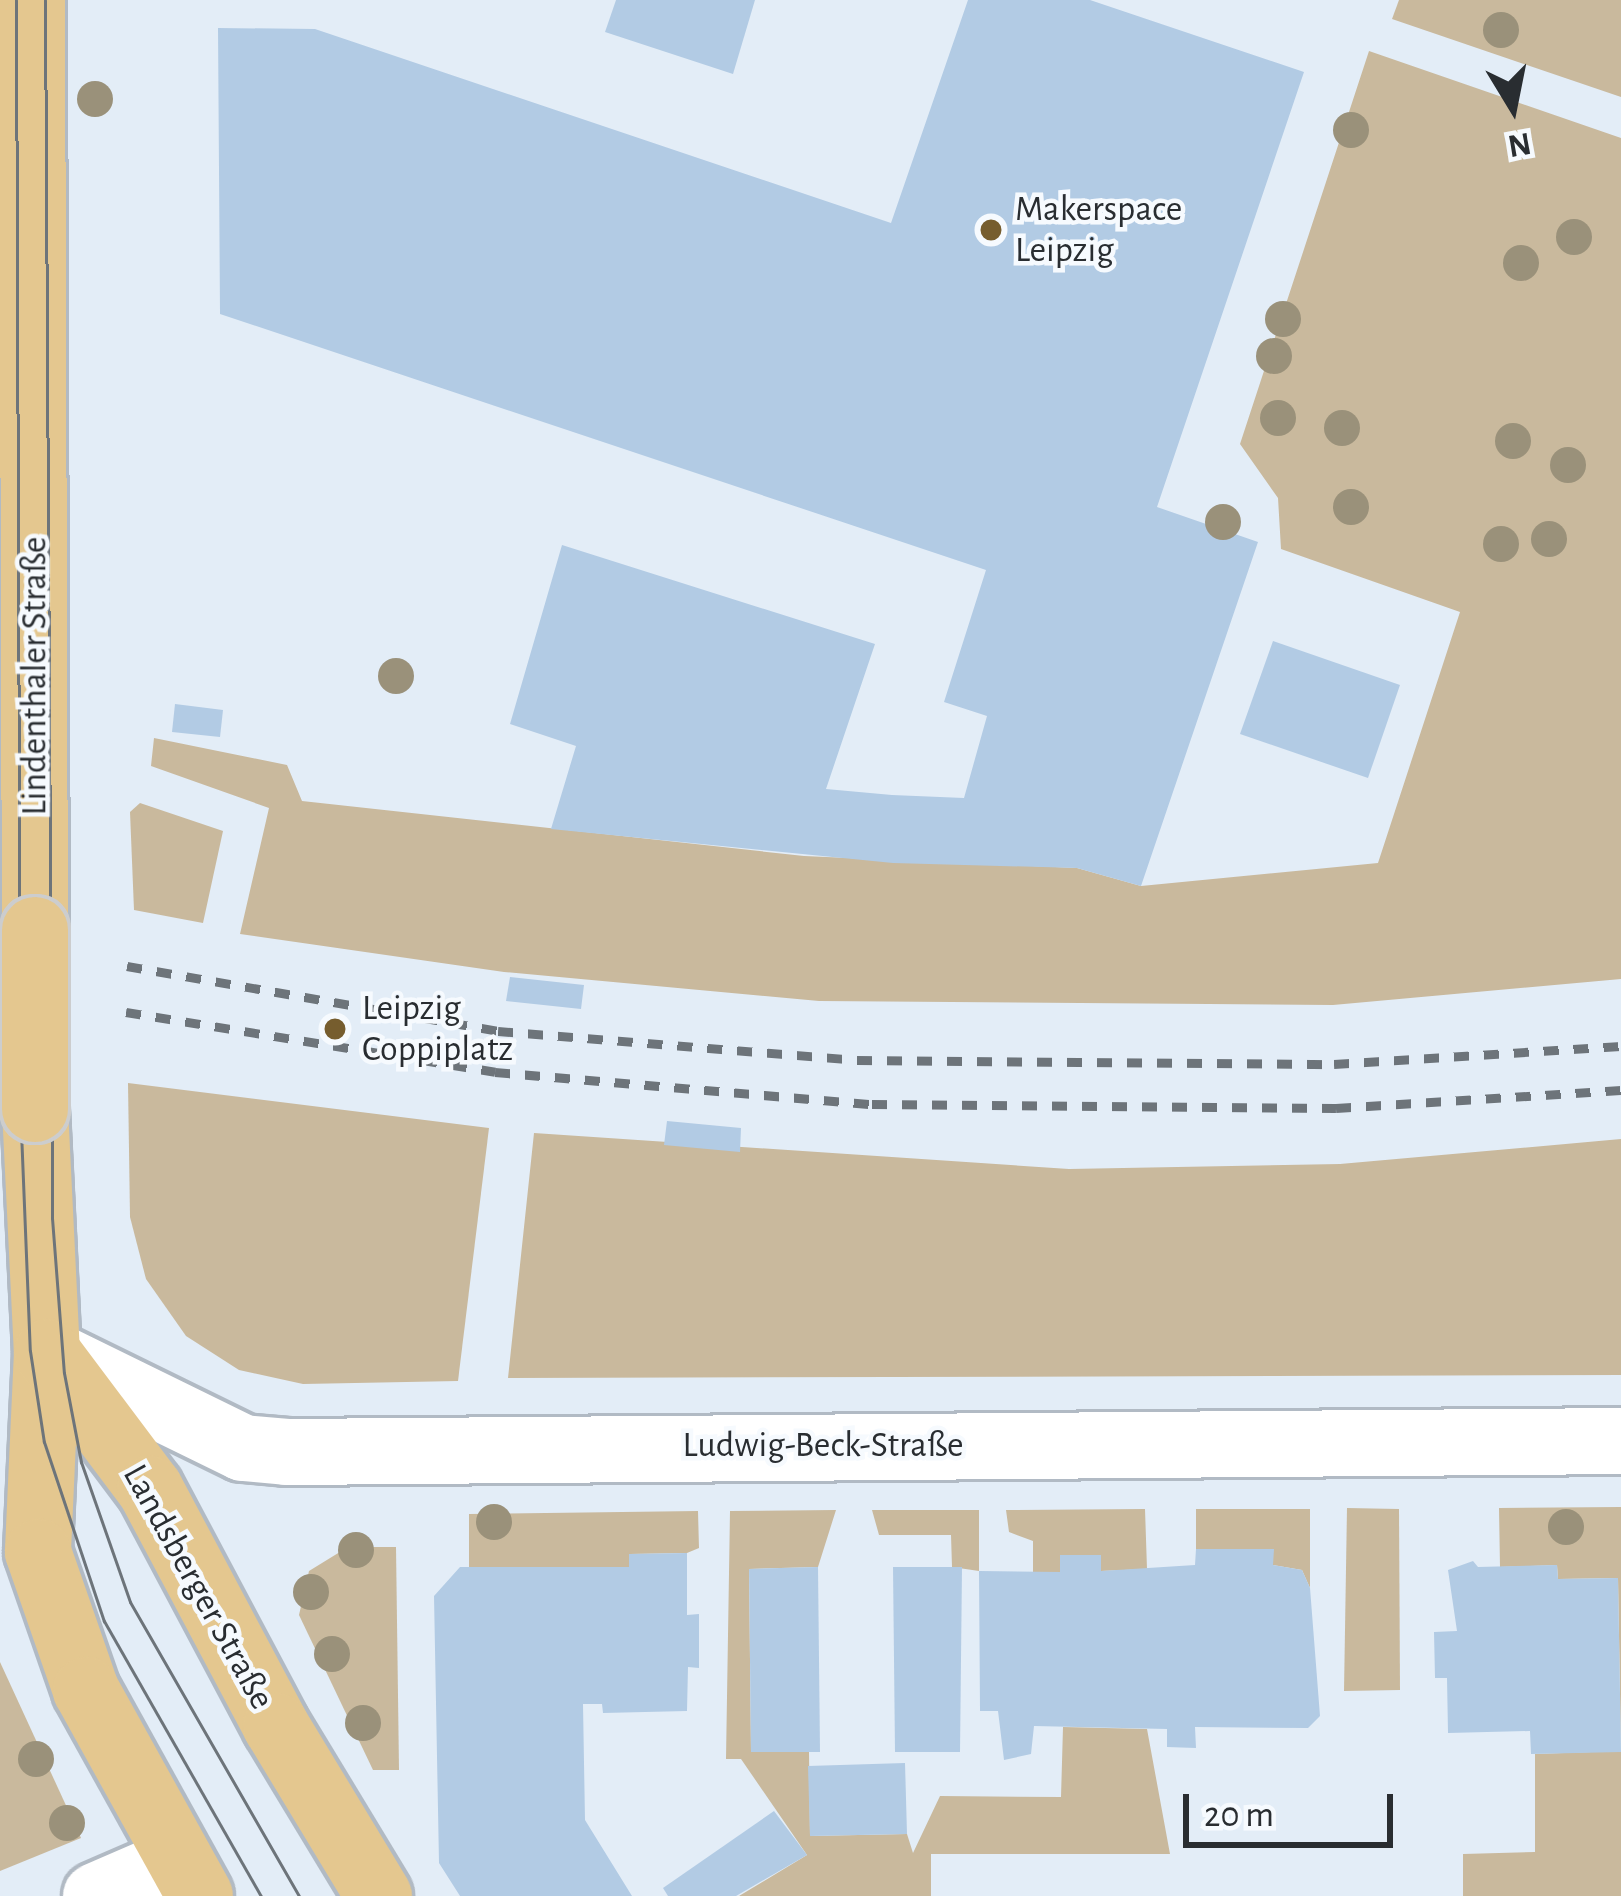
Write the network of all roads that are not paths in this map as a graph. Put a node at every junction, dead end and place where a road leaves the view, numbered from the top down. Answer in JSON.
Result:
{"nodes":[{"id":1,"x":32,"y":0,"type":"edge"},
{"id":2,"x":24,"y":1352,"type":"edge"},
{"id":3,"x":1621,"y":1441,"type":"edge"},
{"id":4,"x":189,"y":1878,"type":"edge"},
{"id":5,"x":96,"y":1896,"type":"edge"},
{"id":6,"x":379,"y":1896,"type":"edge"}],
"edges":[{"from":1,"to":2,"type":"main road","name":"Lindenthaler Straße","bridge":true},
{"from":2,"to":3,"type":"street","name":"Ludwig-Beck-Straße"},
{"from":2,"to":4,"type":"main road"},
{"from":2,"to":6,"type":"main road","name":"Landsberger Straße"},
{"from":4,"to":5,"type":"street"}]}
